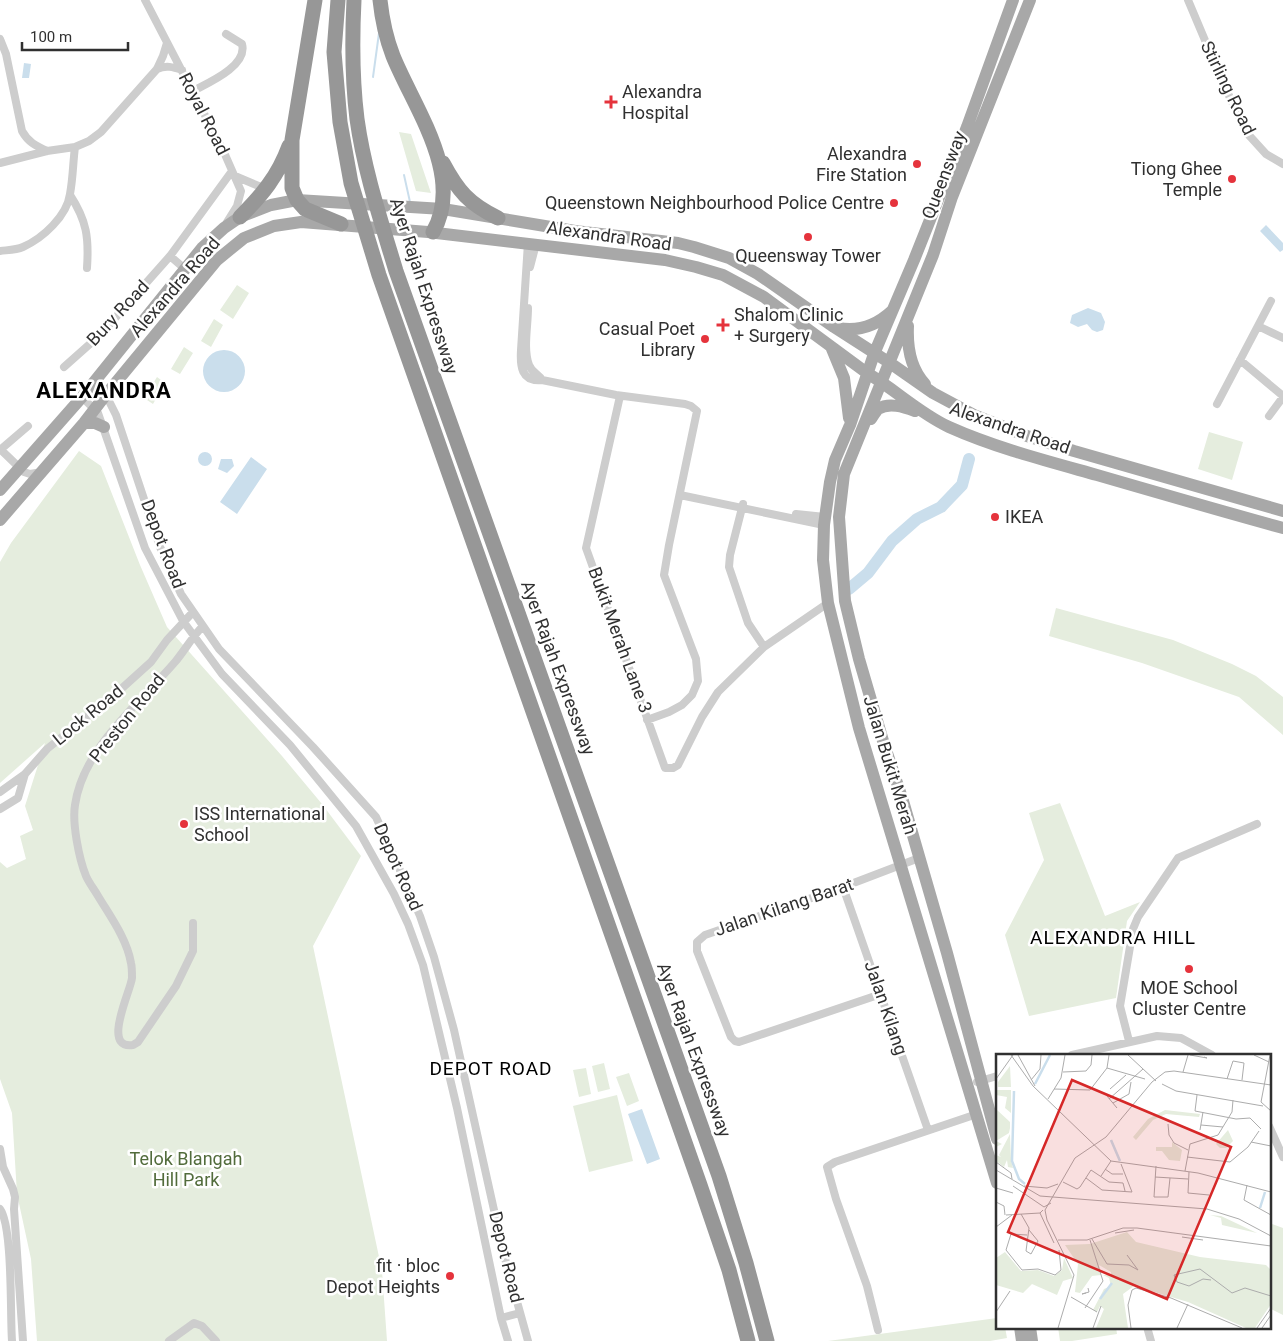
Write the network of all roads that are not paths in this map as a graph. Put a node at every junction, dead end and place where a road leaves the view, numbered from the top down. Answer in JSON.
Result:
{"nodes":[{"id":1,"x":145,"y":0,"type":"edge"},
{"id":2,"x":315,"y":0,"type":"edge"},
{"id":3,"x":338,"y":0,"type":"edge"},
{"id":4,"x":354,"y":0,"type":"edge"},
{"id":5,"x":380,"y":0,"type":"edge"},
{"id":6,"x":1013,"y":0,"type":"edge"},
{"id":7,"x":1030,"y":0,"type":"edge"},
{"id":8,"x":1188,"y":0,"type":"edge"},
{"id":9,"x":226,"y":34,"type":"dead end"},
{"id":10,"x":0,"y":39,"type":"edge"},
{"id":11,"x":167,"y":43,"type":"junction"},
{"id":12,"x":157,"y":69,"type":"junction"},
{"id":13,"x":182,"y":70,"type":"junction"},
{"id":14,"x":193,"y":91,"type":"junction"},
{"id":15,"x":292,"y":140,"type":"junction"},
{"id":16,"x":75,"y":147,"type":"junction"},
{"id":17,"x":434,"y":149,"type":"junction"},
{"id":18,"x":47,"y":151,"type":"junction"},
{"id":19,"x":0,"y":163,"type":"edge"},
{"id":20,"x":1283,"y":164,"type":"edge"},
{"id":21,"x":234,"y":173,"type":"junction"},
{"id":22,"x":266,"y":189,"type":"junction"},
{"id":23,"x":70,"y":195,"type":"junction"},
{"id":24,"x":297,"y":200,"type":"junction"},
{"id":25,"x":436,"y":208,"type":"junction"},
{"id":26,"x":240,"y":217,"type":"junction"},
{"id":27,"x":498,"y":218,"type":"junction"},
{"id":28,"x":517,"y":222,"type":"junction"},
{"id":29,"x":345,"y":225,"type":"junction"},
{"id":30,"x":224,"y":228,"type":"junction"},
{"id":31,"x":431,"y":232,"type":"junction"},
{"id":32,"x":535,"y":244,"type":"junction"},
{"id":33,"x":0,"y":251,"type":"edge"},
{"id":34,"x":170,"y":256,"type":"junction"},
{"id":35,"x":87,"y":268,"type":"dead end"},
{"id":36,"x":185,"y":269,"type":"junction"},
{"id":37,"x":1271,"y":301,"type":"dead end"},
{"id":38,"x":894,"y":310,"type":"junction"},
{"id":39,"x":908,"y":319,"type":"junction"},
{"id":40,"x":1258,"y":326,"type":"junction"},
{"id":41,"x":834,"y":327,"type":"junction"},
{"id":42,"x":1283,"y":338,"type":"edge"},
{"id":43,"x":831,"y":346,"type":"junction"},
{"id":44,"x":874,"y":354,"type":"junction"},
{"id":45,"x":1240,"y":360,"type":"junction"},
{"id":46,"x":890,"y":363,"type":"junction"},
{"id":47,"x":64,"y":367,"type":"dead end"},
{"id":48,"x":867,"y":373,"type":"junction"},
{"id":49,"x":883,"y":382,"type":"junction"},
{"id":50,"x":91,"y":385,"type":"junction"},
{"id":51,"x":933,"y":393,"type":"junction"},
{"id":52,"x":620,"y":396,"type":"junction"},
{"id":53,"x":1283,"y":396,"type":"edge"},
{"id":54,"x":82,"y":397,"type":"junction"},
{"id":55,"x":104,"y":397,"type":"junction"},
{"id":56,"x":1216,"y":404,"type":"dead end"},
{"id":57,"x":95,"y":410,"type":"junction"},
{"id":58,"x":922,"y":413,"type":"junction"},
{"id":59,"x":974,"y":415,"type":"junction"},
{"id":60,"x":1268,"y":416,"type":"dead end"},
{"id":61,"x":84,"y":422,"type":"junction"},
{"id":62,"x":850,"y":425,"type":"junction"},
{"id":63,"x":28,"y":426,"type":"dead end"},
{"id":64,"x":104,"y":427,"type":"junction"},
{"id":65,"x":863,"y":431,"type":"junction"},
{"id":66,"x":974,"y":437,"type":"junction"},
{"id":67,"x":0,"y":450,"type":"edge"},
{"id":68,"x":20,"y":468,"type":"junction"},
{"id":69,"x":42,"y":472,"type":"junction"},
{"id":70,"x":0,"y":490,"type":"edge"},
{"id":71,"x":680,"y":494,"type":"junction"},
{"id":72,"x":17,"y":502,"type":"junction"},
{"id":73,"x":742,"y":506,"type":"junction"},
{"id":74,"x":1283,"y":511,"type":"edge"},
{"id":75,"x":0,"y":520,"type":"edge"},
{"id":76,"x":824,"y":521,"type":"junction"},
{"id":77,"x":1283,"y":528,"type":"edge"},
{"id":78,"x":828,"y":603,"type":"junction"},
{"id":79,"x":193,"y":612,"type":"junction"},
{"id":80,"x":183,"y":621,"type":"junction"},
{"id":81,"x":203,"y":626,"type":"junction"},
{"id":82,"x":194,"y":636,"type":"junction"},
{"id":83,"x":764,"y":647,"type":"junction"},
{"id":84,"x":865,"y":682,"type":"junction"},
{"id":85,"x":848,"y":686,"type":"junction"},
{"id":86,"x":648,"y":720,"type":"junction"},
{"id":87,"x":25,"y":774,"type":"junction"},
{"id":88,"x":0,"y":792,"type":"edge"},
{"id":89,"x":0,"y":809,"type":"edge"},
{"id":90,"x":1258,"y":824,"type":"dead end"},
{"id":91,"x":919,"y":858,"type":"junction"},
{"id":92,"x":901,"y":864,"type":"junction"},
{"id":93,"x":843,"y":887,"type":"junction"},
{"id":94,"x":193,"y":922,"type":"dead end"},
{"id":95,"x":940,"y":929,"type":"junction"},
{"id":96,"x":928,"y":955,"type":"junction"},
{"id":97,"x":881,"y":994,"type":"junction"},
{"id":98,"x":1129,"y":1041,"type":"junction"},
{"id":99,"x":1077,"y":1054,"type":"edge"},
{"id":100,"x":1210,"y":1054,"type":"edge"},
{"id":101,"x":996,"y":1076,"type":"edge"},
{"id":102,"x":982,"y":1080,"type":"junction"},
{"id":103,"x":968,"y":1084,"type":"junction"},
{"id":104,"x":977,"y":1114,"type":"junction"},
{"id":105,"x":1270,"y":1128,"type":"edge"},
{"id":106,"x":928,"y":1130,"type":"junction"},
{"id":107,"x":996,"y":1135,"type":"edge"},
{"id":108,"x":0,"y":1149,"type":"edge"},
{"id":109,"x":1283,"y":1157,"type":"edge"},
{"id":110,"x":0,"y":1180,"type":"edge"},
{"id":111,"x":996,"y":1180,"type":"edge"},
{"id":112,"x":10,"y":1183,"type":"junction"},
{"id":113,"x":0,"y":1209,"type":"edge"},
{"id":114,"x":520,"y":1313,"type":"junction"},
{"id":115,"x":502,"y":1318,"type":"junction"},
{"id":116,"x":1020,"y":1328,"type":"edge"},
{"id":117,"x":1030,"y":1328,"type":"edge"},
{"id":118,"x":1147,"y":1328,"type":"edge"},
{"id":119,"x":878,"y":1330,"type":"dead end"},
{"id":120,"x":12,"y":1341,"type":"edge"},
{"id":121,"x":23,"y":1341,"type":"edge"},
{"id":122,"x":169,"y":1341,"type":"edge"},
{"id":123,"x":216,"y":1341,"type":"edge"},
{"id":124,"x":508,"y":1341,"type":"edge"},
{"id":125,"x":528,"y":1341,"type":"edge"},
{"id":126,"x":748,"y":1341,"type":"edge"},
{"id":127,"x":767,"y":1341,"type":"edge"},
{"id":128,"x":1022,"y":1341,"type":"edge"},
{"id":129,"x":1032,"y":1341,"type":"edge"},
{"id":130,"x":1152,"y":1341,"type":"edge"}],
"edges":[{"from":1,"to":11,"type":"street","name":"Royal Road"},
{"from":2,"to":15,"type":"highway"},
{"from":3,"to":126,"type":"highway","name":"Ayer Rajah Expressway"},
{"from":4,"to":127,"type":"highway","name":"Ayer Rajah Expressway"},
{"from":5,"to":17,"type":"highway"},
{"from":6,"to":38,"type":"main road","name":"Queensway"},
{"from":7,"to":39,"type":"main road","name":"Queensway"},
{"from":8,"to":20,"type":"street","name":"Stirling Road"},
{"from":9,"to":14,"type":"street"},
{"from":10,"to":18,"type":"street"},
{"from":11,"to":12,"type":"street"},
{"from":11,"to":13,"type":"street","name":"Royal Road"},
{"from":12,"to":13,"type":"street"},
{"from":12,"to":16,"type":"street"},
{"from":13,"to":14,"type":"street","name":"Royal Road"},
{"from":14,"to":21,"type":"street","name":"Royal Road"},
{"from":15,"to":22,"type":"highway"},
{"from":15,"to":24,"type":"highway"},
{"from":16,"to":18,"type":"street"},
{"from":16,"to":23,"type":"street"},
{"from":17,"to":25,"type":"highway"},
{"from":17,"to":27,"type":"highway"},
{"from":18,"to":19,"type":"street"},
{"from":21,"to":22,"type":"street","name":"Royal Road"},
{"from":21,"to":30,"type":"street","name":"Royal Road"},
{"from":21,"to":34,"type":"street","name":"Bury Road"},
{"from":22,"to":26,"type":"highway"},
{"from":23,"to":33,"type":"street"},
{"from":23,"to":35,"type":"street"},
{"from":24,"to":25,"type":"main road","name":"Alexandra Road"},
{"from":24,"to":26,"type":"main road","name":"Alexandra Road"},
{"from":24,"to":29,"type":"highway"},
{"from":25,"to":27,"type":"main road","name":"Alexandra Road"},
{"from":25,"to":31,"type":"highway"},
{"from":26,"to":30,"type":"main road","name":"Alexandra Road"},
{"from":27,"to":28,"type":"main road","name":"Alexandra Road"},
{"from":28,"to":32,"type":"main road"},
{"from":28,"to":41,"type":"main road","name":"Alexandra Road"},
{"from":29,"to":31,"type":"main road","name":"Alexandra Road"},
{"from":29,"to":55,"type":"main road","name":"Alexandra Road"},
{"from":30,"to":36,"type":"main road","name":"Alexandra Road"},
{"from":31,"to":32,"type":"main road","name":"Alexandra Road"},
{"from":32,"to":43,"type":"main road","name":"Alexandra Road"},
{"from":32,"to":52,"type":"street"},
{"from":34,"to":36,"type":"street"},
{"from":34,"to":47,"type":"street","name":"Bury Road"},
{"from":36,"to":50,"type":"main road","name":"Alexandra Road"},
{"from":37,"to":40,"type":"street"},
{"from":38,"to":41,"type":"main road"},
{"from":38,"to":44,"type":"main road","name":"Queensway"},
{"from":39,"to":46,"type":"main road","name":"Queensway"},
{"from":39,"to":51,"type":"main road"},
{"from":40,"to":42,"type":"street"},
{"from":40,"to":45,"type":"street"},
{"from":41,"to":44,"type":"main road","name":"Alexandra Road"},
{"from":43,"to":48,"type":"main road","name":"Alexandra Road"},
{"from":43,"to":62,"type":"main road"},
{"from":44,"to":46,"type":"main road","name":"Alexandra Road"},
{"from":44,"to":48,"type":"main road","name":"Jalan Bukit Merah"},
{"from":45,"to":53,"type":"street"},
{"from":45,"to":56,"type":"street"},
{"from":46,"to":49,"type":"main road","name":"Jalan Bukit Merah"},
{"from":46,"to":51,"type":"main road","name":"Alexandra Road"},
{"from":48,"to":49,"type":"main road","name":"Alexandra Road"},
{"from":48,"to":62,"type":"main road","name":"Jalan Bukit Merah"},
{"from":49,"to":58,"type":"main road","name":"Alexandra Road"},
{"from":49,"to":65,"type":"main road","name":"Jalan Bukit Merah"},
{"from":50,"to":54,"type":"main road","name":"Alexandra Road"},
{"from":50,"to":55,"type":"street","name":"Depot Road"},
{"from":51,"to":59,"type":"main road","name":"Alexandra Road"},
{"from":52,"to":71,"type":"street","name":"Bukit Merah Lane 3"},
{"from":52,"to":86,"type":"street","name":"Bukit Merah Lane 3"},
{"from":53,"to":60,"type":"street"},
{"from":54,"to":57,"type":"street","name":"Depot Road"},
{"from":54,"to":68,"type":"main road","name":"Alexandra Road"},
{"from":55,"to":57,"type":"main road","name":"Alexandra Road"},
{"from":55,"to":79,"type":"street","name":"Depot Road"},
{"from":57,"to":61,"type":"main road","name":"Alexandra Road"},
{"from":57,"to":64,"type":"street","name":"Depot Road"},
{"from":58,"to":65,"type":"main road"},
{"from":58,"to":66,"type":"main road","name":"Alexandra Road"},
{"from":59,"to":66,"type":"main road"},
{"from":59,"to":74,"type":"main road","name":"Alexandra Road"},
{"from":61,"to":64,"type":"main road"},
{"from":61,"to":69,"type":"main road","name":"Alexandra Road"},
{"from":62,"to":76,"type":"main road","name":"Jalan Bukit Merah"},
{"from":63,"to":67,"type":"street"},
{"from":64,"to":80,"type":"street","name":"Depot Road"},
{"from":65,"to":84,"type":"main road","name":"Jalan Bukit Merah"},
{"from":66,"to":77,"type":"main road","name":"Alexandra Road"},
{"from":67,"to":68,"type":"street"},
{"from":68,"to":69,"type":"street"},
{"from":68,"to":70,"type":"main road","name":"Alexandra Road"},
{"from":69,"to":72,"type":"main road","name":"Alexandra Road"},
{"from":70,"to":72,"type":"main road"},
{"from":71,"to":73,"type":"street"},
{"from":71,"to":86,"type":"street","name":"Bukit Merah Lane 3"},
{"from":72,"to":75,"type":"main road","name":"Alexandra Road"},
{"from":73,"to":76,"type":"street"},
{"from":73,"to":83,"type":"street"},
{"from":76,"to":78,"type":"main road","name":"Jalan Bukit Merah"},
{"from":78,"to":83,"type":"street"},
{"from":78,"to":85,"type":"main road","name":"Jalan Bukit Merah"},
{"from":79,"to":80,"type":"street","name":"Lock Road"},
{"from":79,"to":81,"type":"street","name":"Depot Road"},
{"from":80,"to":82,"type":"street","name":"Depot Road"},
{"from":80,"to":87,"type":"street","name":"Lock Road"},
{"from":81,"to":82,"type":"street","name":"Preston Road"},
{"from":81,"to":114,"type":"street","name":"Depot Road"},
{"from":82,"to":94,"type":"street","name":"Preston Road"},
{"from":82,"to":115,"type":"street","name":"Depot Road"},
{"from":83,"to":86,"type":"street"},
{"from":84,"to":85,"type":"main road"},
{"from":84,"to":91,"type":"main road","name":"Jalan Bukit Merah"},
{"from":85,"to":92,"type":"main road","name":"Jalan Bukit Merah"},
{"from":87,"to":88,"type":"street","name":"Lock Road"},
{"from":87,"to":89,"type":"street"},
{"from":90,"to":98,"type":"street"},
{"from":91,"to":92,"type":"street","name":"Jalan Kilang Barat"},
{"from":91,"to":95,"type":"main road","name":"Jalan Bukit Merah"},
{"from":92,"to":93,"type":"street","name":"Jalan Kilang Barat"},
{"from":92,"to":96,"type":"main road","name":"Jalan Bukit Merah"},
{"from":93,"to":97,"type":"street","name":"Jalan Kilang"},
{"from":93,"to":97,"type":"street","name":"Jalan Kilang Barat"},
{"from":95,"to":96,"type":"main road"},
{"from":95,"to":102,"type":"main road","name":"Jalan Bukit Merah"},
{"from":96,"to":103,"type":"main road","name":"Jalan Bukit Merah"},
{"from":97,"to":106,"type":"street","name":"Jalan Kilang"},
{"from":98,"to":99,"type":"street"},
{"from":98,"to":100,"type":"street"},
{"from":101,"to":102,"type":"street"},
{"from":102,"to":103,"type":"street"},
{"from":102,"to":107,"type":"main road","name":"Jalan Bukit Merah"},
{"from":103,"to":104,"type":"main road","name":"Jalan Bukit Merah"},
{"from":104,"to":106,"type":"street"},
{"from":104,"to":111,"type":"main road","name":"Jalan Bukit Merah"},
{"from":105,"to":109,"type":"street"},
{"from":106,"to":119,"type":"street"},
{"from":108,"to":112,"type":"street"},
{"from":110,"to":112,"type":"street"},
{"from":112,"to":121,"type":"street"},
{"from":113,"to":120,"type":"street"},
{"from":114,"to":115,"type":"street"},
{"from":114,"to":125,"type":"street","name":"Depot Road"},
{"from":115,"to":124,"type":"street","name":"Depot Road"},
{"from":116,"to":128,"type":"main road"},
{"from":117,"to":129,"type":"main road"},
{"from":118,"to":130,"type":"street"},
{"from":122,"to":123,"type":"street"}]}
